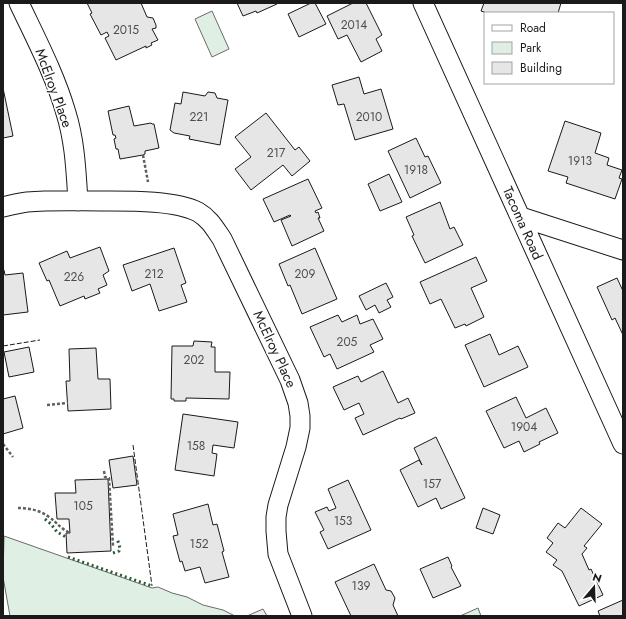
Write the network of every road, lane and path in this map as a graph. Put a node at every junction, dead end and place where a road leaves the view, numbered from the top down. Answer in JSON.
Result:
{"nodes":[{"id":1,"x":19,"y":3,"type":"edge"},
{"id":2,"x":423,"y":3,"type":"edge"},
{"id":3,"x":142,"y":155,"type":"dead end"},
{"id":4,"x":148,"y":182,"type":"dead end"},
{"id":5,"x":78,"y":201,"type":"junction"},
{"id":6,"x":3,"y":207,"type":"edge"},
{"id":7,"x":521,"y":217,"type":"junction"},
{"id":8,"x":623,"y":250,"type":"edge"},
{"id":9,"x":68,"y":403,"type":"dead end"},
{"id":10,"x":47,"y":405,"type":"dead end"},
{"id":11,"x":3,"y":444,"type":"edge"},
{"id":12,"x":623,"y":444,"type":"edge"},
{"id":13,"x":13,"y":457,"type":"dead end"},
{"id":14,"x":104,"y":471,"type":"dead end"},
{"id":15,"x":18,"y":508,"type":"dead end"},
{"id":16,"x":70,"y":532,"type":"dead end"},
{"id":17,"x":113,"y":546,"type":"dead end"},
{"id":18,"x":302,"y":616,"type":"edge"}],
"edges":[{"from":1,"to":5,"type":"street","name":"McElroy Place"},
{"from":2,"to":7,"type":"street","name":"Tacoma Road"},
{"from":3,"to":4,"type":"path"},
{"from":5,"to":6,"type":"street","name":"McElroy Place"},
{"from":5,"to":18,"type":"street","name":"McElroy Place"},
{"from":7,"to":8,"type":"street"},
{"from":7,"to":12,"type":"street","name":"Tacoma Road"},
{"from":9,"to":10,"type":"path"},
{"from":11,"to":13,"type":"path"},
{"from":14,"to":17,"type":"path"},
{"from":15,"to":16,"type":"path"}]}
